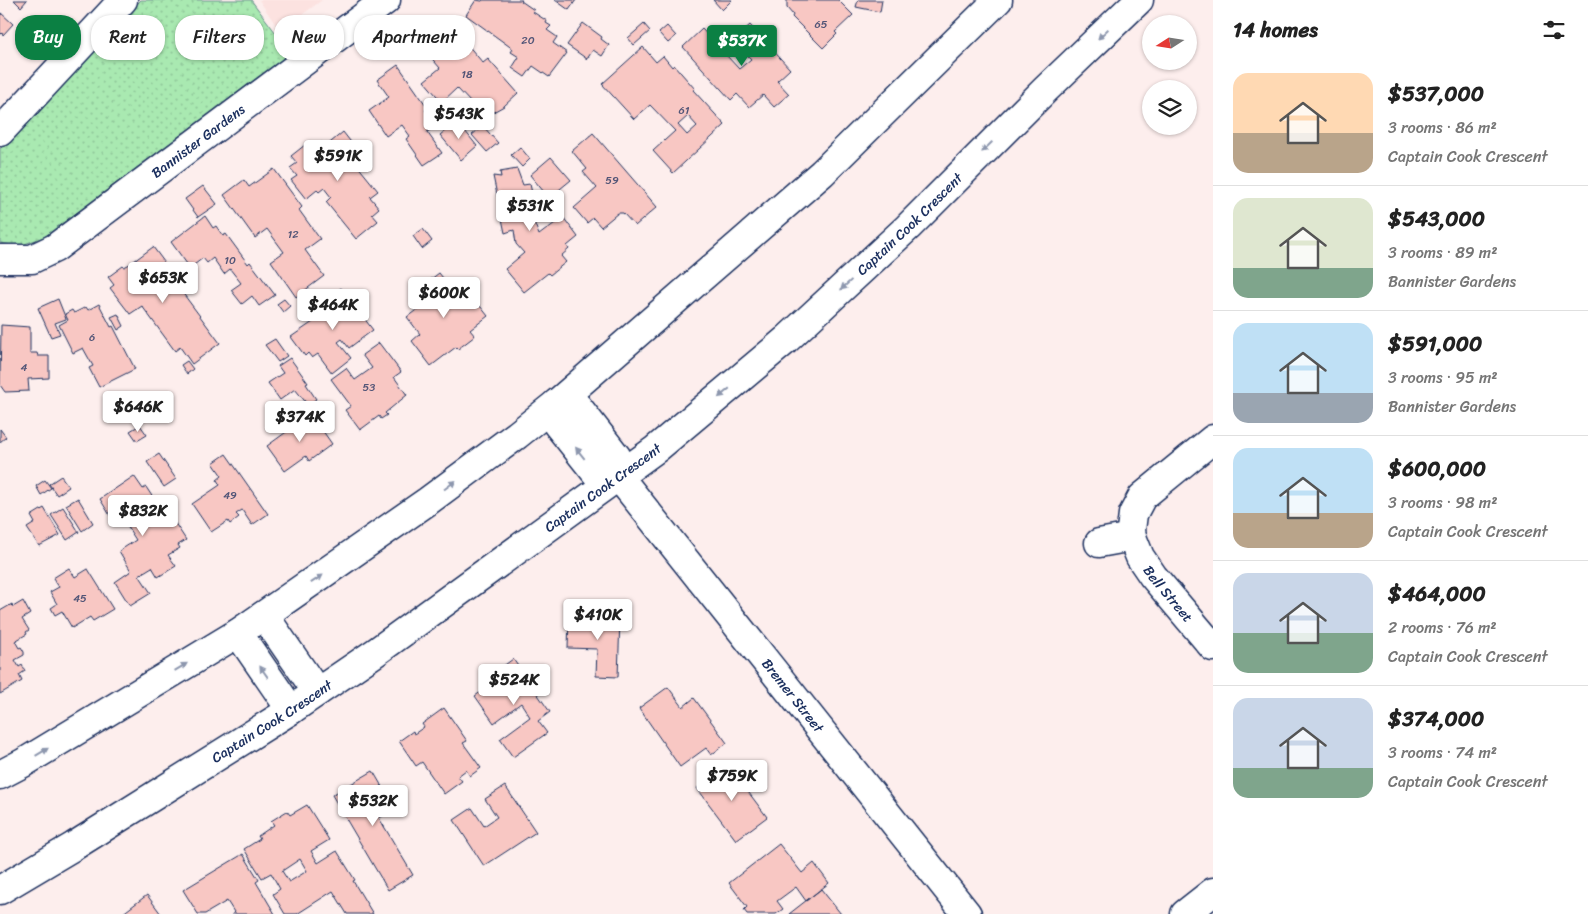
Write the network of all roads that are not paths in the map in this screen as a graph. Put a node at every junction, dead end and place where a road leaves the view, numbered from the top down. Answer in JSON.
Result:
{"nodes":[{"id":1,"x":122,"y":0,"type":"edge"},
{"id":2,"x":386,"y":0,"type":"edge"},
{"id":3,"x":998,"y":0,"type":"edge"},
{"id":4,"x":1139,"y":0,"type":"edge"},
{"id":5,"x":0,"y":132,"type":"edge"},
{"id":6,"x":0,"y":259,"type":"edge"},
{"id":7,"x":557,"y":403,"type":"junction"},
{"id":8,"x":1213,"y":439,"type":"edge"},
{"id":9,"x":619,"y":477,"type":"junction"},
{"id":10,"x":1132,"y":537,"type":"junction"},
{"id":11,"x":1099,"y":543,"type":"dead end"},
{"id":12,"x":264,"y":615,"type":"junction"},
{"id":13,"x":238,"y":633,"type":"junction"},
{"id":14,"x":1213,"y":647,"type":"edge"},
{"id":15,"x":317,"y":692,"type":"junction"},
{"id":16,"x":291,"y":710,"type":"junction"},
{"id":17,"x":0,"y":775,"type":"edge"},
{"id":18,"x":0,"y":890,"type":"edge"},
{"id":19,"x":1213,"y":892,"type":"edge"},
{"id":20,"x":967,"y":914,"type":"edge"},
{"id":21,"x":1185,"y":914,"type":"edge"}],
"edges":[{"from":1,"to":5,"type":"main road"},
{"from":2,"to":6,"type":"main road","name":"Bannister Gardens"},
{"from":3,"to":7,"type":"main road"},
{"from":4,"to":9,"type":"main road","name":"Captain Cook Crescent","one_way":true},
{"from":7,"to":9,"type":"main road"},
{"from":12,"to":7,"type":"main road","one_way":true},
{"from":8,"to":10,"type":"main road"},
{"from":9,"to":15,"type":"main road","name":"Captain Cook Crescent"},
{"from":9,"to":20,"type":"main road","name":"Bremer Street"},
{"from":10,"to":11,"type":"main road"},
{"from":10,"to":14,"type":"main road","name":"Bell Street"},
{"from":12,"to":13,"type":"main road"},
{"from":12,"to":15,"type":"main road"},
{"from":16,"to":13,"type":"main road","one_way":true},
{"from":17,"to":13,"type":"main road","one_way":true},
{"from":15,"to":16,"type":"main road","name":"Captain Cook Crescent"},
{"from":16,"to":18,"type":"main road","name":"Captain Cook Crescent"},
{"from":19,"to":21,"type":"main road"}]}
